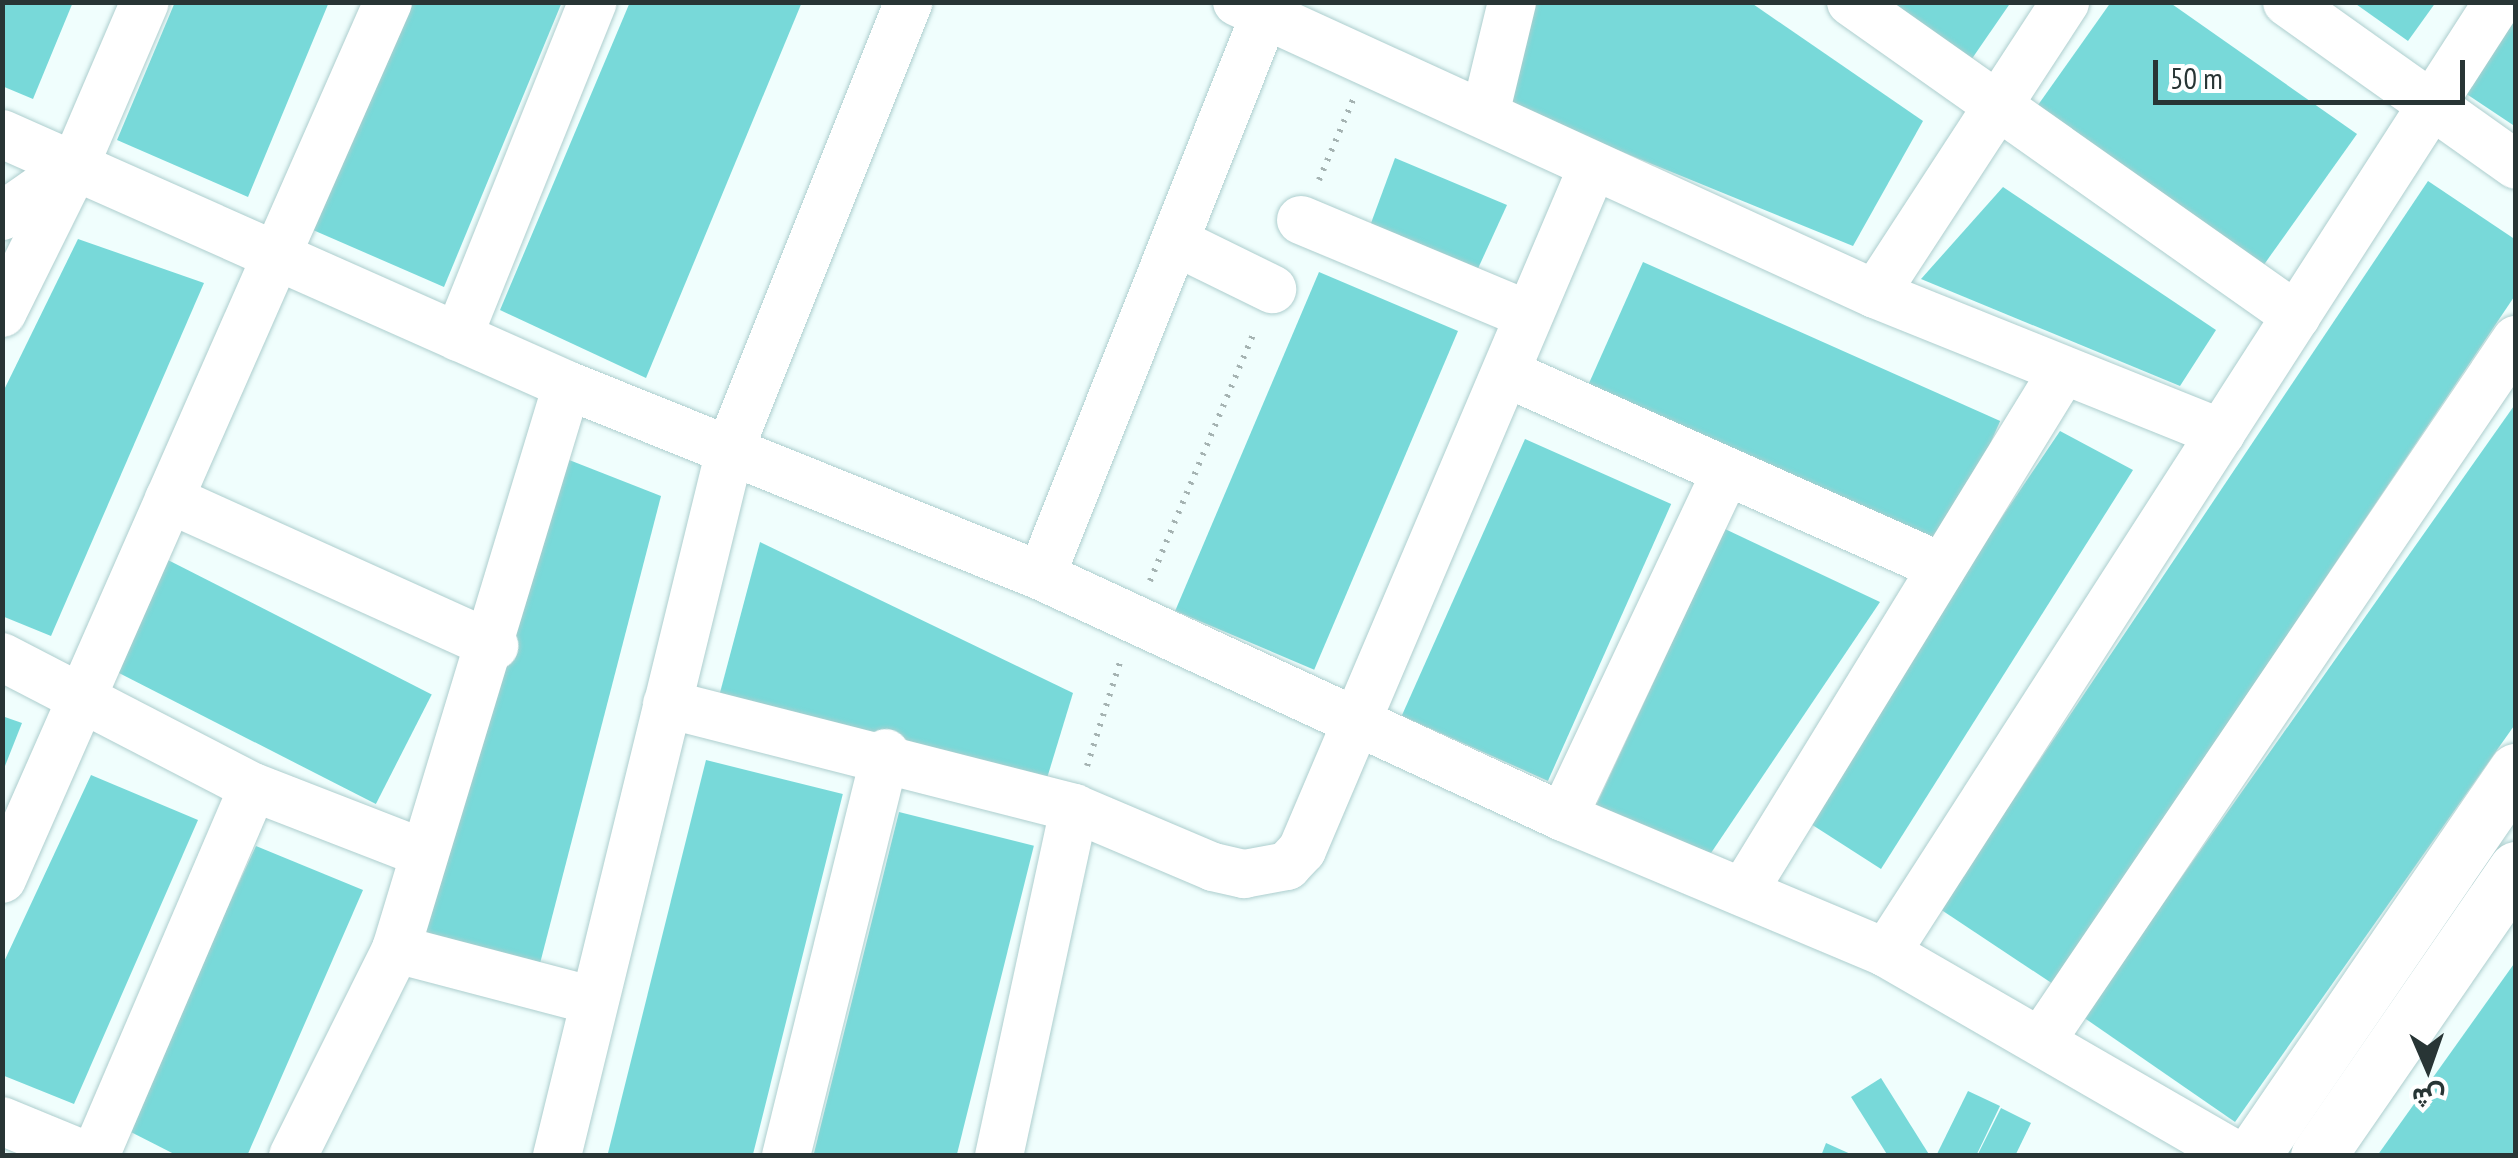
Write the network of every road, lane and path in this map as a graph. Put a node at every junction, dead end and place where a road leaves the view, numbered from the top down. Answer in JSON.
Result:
{"nodes":[{"id":1,"x":145,"y":2,"type":"edge"},
{"id":2,"x":388,"y":2,"type":"edge"},
{"id":3,"x":592,"y":2,"type":"edge"},
{"id":4,"x":909,"y":2,"type":"edge"},
{"id":5,"x":1512,"y":2,"type":"edge"},
{"id":6,"x":1851,"y":2,"type":"edge"},
{"id":7,"x":2066,"y":2,"type":"edge"},
{"id":8,"x":2287,"y":2,"type":"edge"},
{"id":9,"x":2498,"y":2,"type":"edge"},
{"id":10,"x":1251,"y":8,"type":"edge"},
{"id":11,"x":1370,"y":62,"type":"junction"},
{"id":12,"x":2432,"y":105,"type":"junction"},
{"id":13,"x":2001,"y":106,"type":"junction"},
{"id":14,"x":1485,"y":114,"type":"junction"},
{"id":15,"x":2,"y":134,"type":"edge"},
{"id":16,"x":75,"y":165,"type":"junction"},
{"id":17,"x":2516,"y":165,"type":"edge"},
{"id":18,"x":1592,"y":168,"type":"junction"},
{"id":19,"x":2,"y":216,"type":"edge"},
{"id":20,"x":1301,"y":220,"type":"joint"},
{"id":21,"x":1178,"y":243,"type":"junction"},
{"id":22,"x":276,"y":259,"type":"junction"},
{"id":23,"x":1272,"y":289,"type":"joint"},
{"id":24,"x":1876,"y":294,"type":"junction"},
{"id":25,"x":2,"y":313,"type":"edge"},
{"id":26,"x":1528,"y":316,"type":"junction"},
{"id":27,"x":2296,"y":316,"type":"junction"},
{"id":28,"x":458,"y":337,"type":"junction"},
{"id":29,"x":2516,"y":340,"type":"edge"},
{"id":30,"x":1506,"y":373,"type":"junction"},
{"id":31,"x":2061,"y":374,"type":"junction"},
{"id":32,"x":566,"y":385,"type":"junction"},
{"id":33,"x":2221,"y":433,"type":"junction"},
{"id":34,"x":731,"y":446,"type":"junction"},
{"id":35,"x":1724,"y":474,"type":"junction"},
{"id":36,"x":169,"y":499,"type":"junction"},
{"id":37,"x":1941,"y":567,"type":"junction"},
{"id":38,"x":1042,"y":576,"type":"junction"},
{"id":39,"x":1133,"y":620,"type":"junction"},
{"id":40,"x":494,"y":646,"type":"junction"},
{"id":41,"x":2,"y":657,"type":"edge"},
{"id":42,"x":84,"y":694,"type":"junction"},
{"id":43,"x":667,"y":704,"type":"junction"},
{"id":44,"x":1351,"y":721,"type":"junction"},
{"id":45,"x":886,"y":753,"type":"junction"},
{"id":46,"x":2516,"y":771,"type":"edge"},
{"id":47,"x":253,"y":787,"type":"junction"},
{"id":48,"x":1074,"y":808,"type":"junction"},
{"id":49,"x":1563,"y":817,"type":"junction"},
{"id":50,"x":423,"y":853,"type":"junction"},
{"id":51,"x":2516,"y":869,"type":"edge"},
{"id":52,"x":2,"y":879,"type":"edge"},
{"id":53,"x":1743,"y":892,"type":"junction"},
{"id":54,"x":396,"y":948,"type":"junction"},
{"id":55,"x":1886,"y":954,"type":"junction"},
{"id":56,"x":594,"y":1001,"type":"junction"},
{"id":57,"x":2041,"y":1041,"type":"junction"},
{"id":58,"x":2,"y":1121,"type":"edge"},
{"id":59,"x":88,"y":1156,"type":"edge"},
{"id":60,"x":95,"y":1156,"type":"edge"},
{"id":61,"x":293,"y":1156,"type":"edge"},
{"id":62,"x":557,"y":1156,"type":"edge"},
{"id":63,"x":786,"y":1156,"type":"edge"},
{"id":64,"x":999,"y":1156,"type":"edge"},
{"id":65,"x":2238,"y":1156,"type":"edge"},
{"id":66,"x":2252,"y":1156,"type":"edge"},
{"id":67,"x":2318,"y":1156,"type":"edge"}],
"edges":[{"from":1,"to":16,"type":"street"},
{"from":2,"to":22,"type":"street"},
{"from":3,"to":28,"type":"street"},
{"from":4,"to":34,"type":"street"},
{"from":5,"to":14,"type":"street"},
{"from":6,"to":13,"type":"street"},
{"from":7,"to":13,"type":"street"},
{"from":8,"to":12,"type":"street"},
{"from":9,"to":12,"type":"street"},
{"from":10,"to":11,"type":"street"},
{"from":10,"to":21,"type":"street"},
{"from":11,"to":14,"type":"street"},
{"from":11,"to":20,"type":"path"},
{"from":12,"to":17,"type":"street"},
{"from":12,"to":27,"type":"street"},
{"from":13,"to":24,"type":"street"},
{"from":13,"to":27,"type":"street"},
{"from":14,"to":18,"type":"street"},
{"from":15,"to":16,"type":"street"},
{"from":16,"to":19,"type":"street"},
{"from":16,"to":22,"type":"street"},
{"from":16,"to":25,"type":"street"},
{"from":18,"to":24,"type":"street"},
{"from":18,"to":26,"type":"street"},
{"from":20,"to":26,"type":"street"},
{"from":21,"to":23,"type":"street"},
{"from":21,"to":38,"type":"street"},
{"from":22,"to":28,"type":"street"},
{"from":22,"to":36,"type":"street"},
{"from":23,"to":39,"type":"path"},
{"from":24,"to":31,"type":"street"},
{"from":26,"to":30,"type":"street"},
{"from":27,"to":33,"type":"street"},
{"from":28,"to":32,"type":"street"},
{"from":29,"to":57,"type":"street"},
{"from":30,"to":35,"type":"street"},
{"from":30,"to":44,"type":"street"},
{"from":31,"to":33,"type":"street"},
{"from":31,"to":37,"type":"street"},
{"from":32,"to":34,"type":"street"},
{"from":32,"to":40,"type":"street"},
{"from":33,"to":55,"type":"street"},
{"from":34,"to":38,"type":"street"},
{"from":34,"to":43,"type":"street"},
{"from":35,"to":37,"type":"street"},
{"from":35,"to":49,"type":"street"},
{"from":36,"to":40,"type":"street"},
{"from":36,"to":42,"type":"street"},
{"from":37,"to":53,"type":"street"},
{"from":38,"to":39,"type":"street"},
{"from":39,"to":44,"type":"street"},
{"from":39,"to":48,"type":"path"},
{"from":40,"to":50,"type":"street"},
{"from":41,"to":42,"type":"street"},
{"from":42,"to":47,"type":"street"},
{"from":42,"to":52,"type":"street"},
{"from":43,"to":45,"type":"street"},
{"from":43,"to":56,"type":"street"},
{"from":44,"to":48,"type":"street"},
{"from":44,"to":49,"type":"street"},
{"from":45,"to":48,"type":"street"},
{"from":45,"to":63,"type":"street"},
{"from":46,"to":66,"type":"street"},
{"from":47,"to":50,"type":"street"},
{"from":47,"to":60,"type":"street"},
{"from":48,"to":64,"type":"street"},
{"from":49,"to":53,"type":"street"},
{"from":50,"to":54,"type":"street"},
{"from":51,"to":67,"type":"street"},
{"from":53,"to":55,"type":"street"},
{"from":54,"to":56,"type":"street"},
{"from":54,"to":61,"type":"street"},
{"from":55,"to":57,"type":"street"},
{"from":56,"to":62,"type":"street"},
{"from":57,"to":65,"type":"street"},
{"from":58,"to":59,"type":"street"}]}
